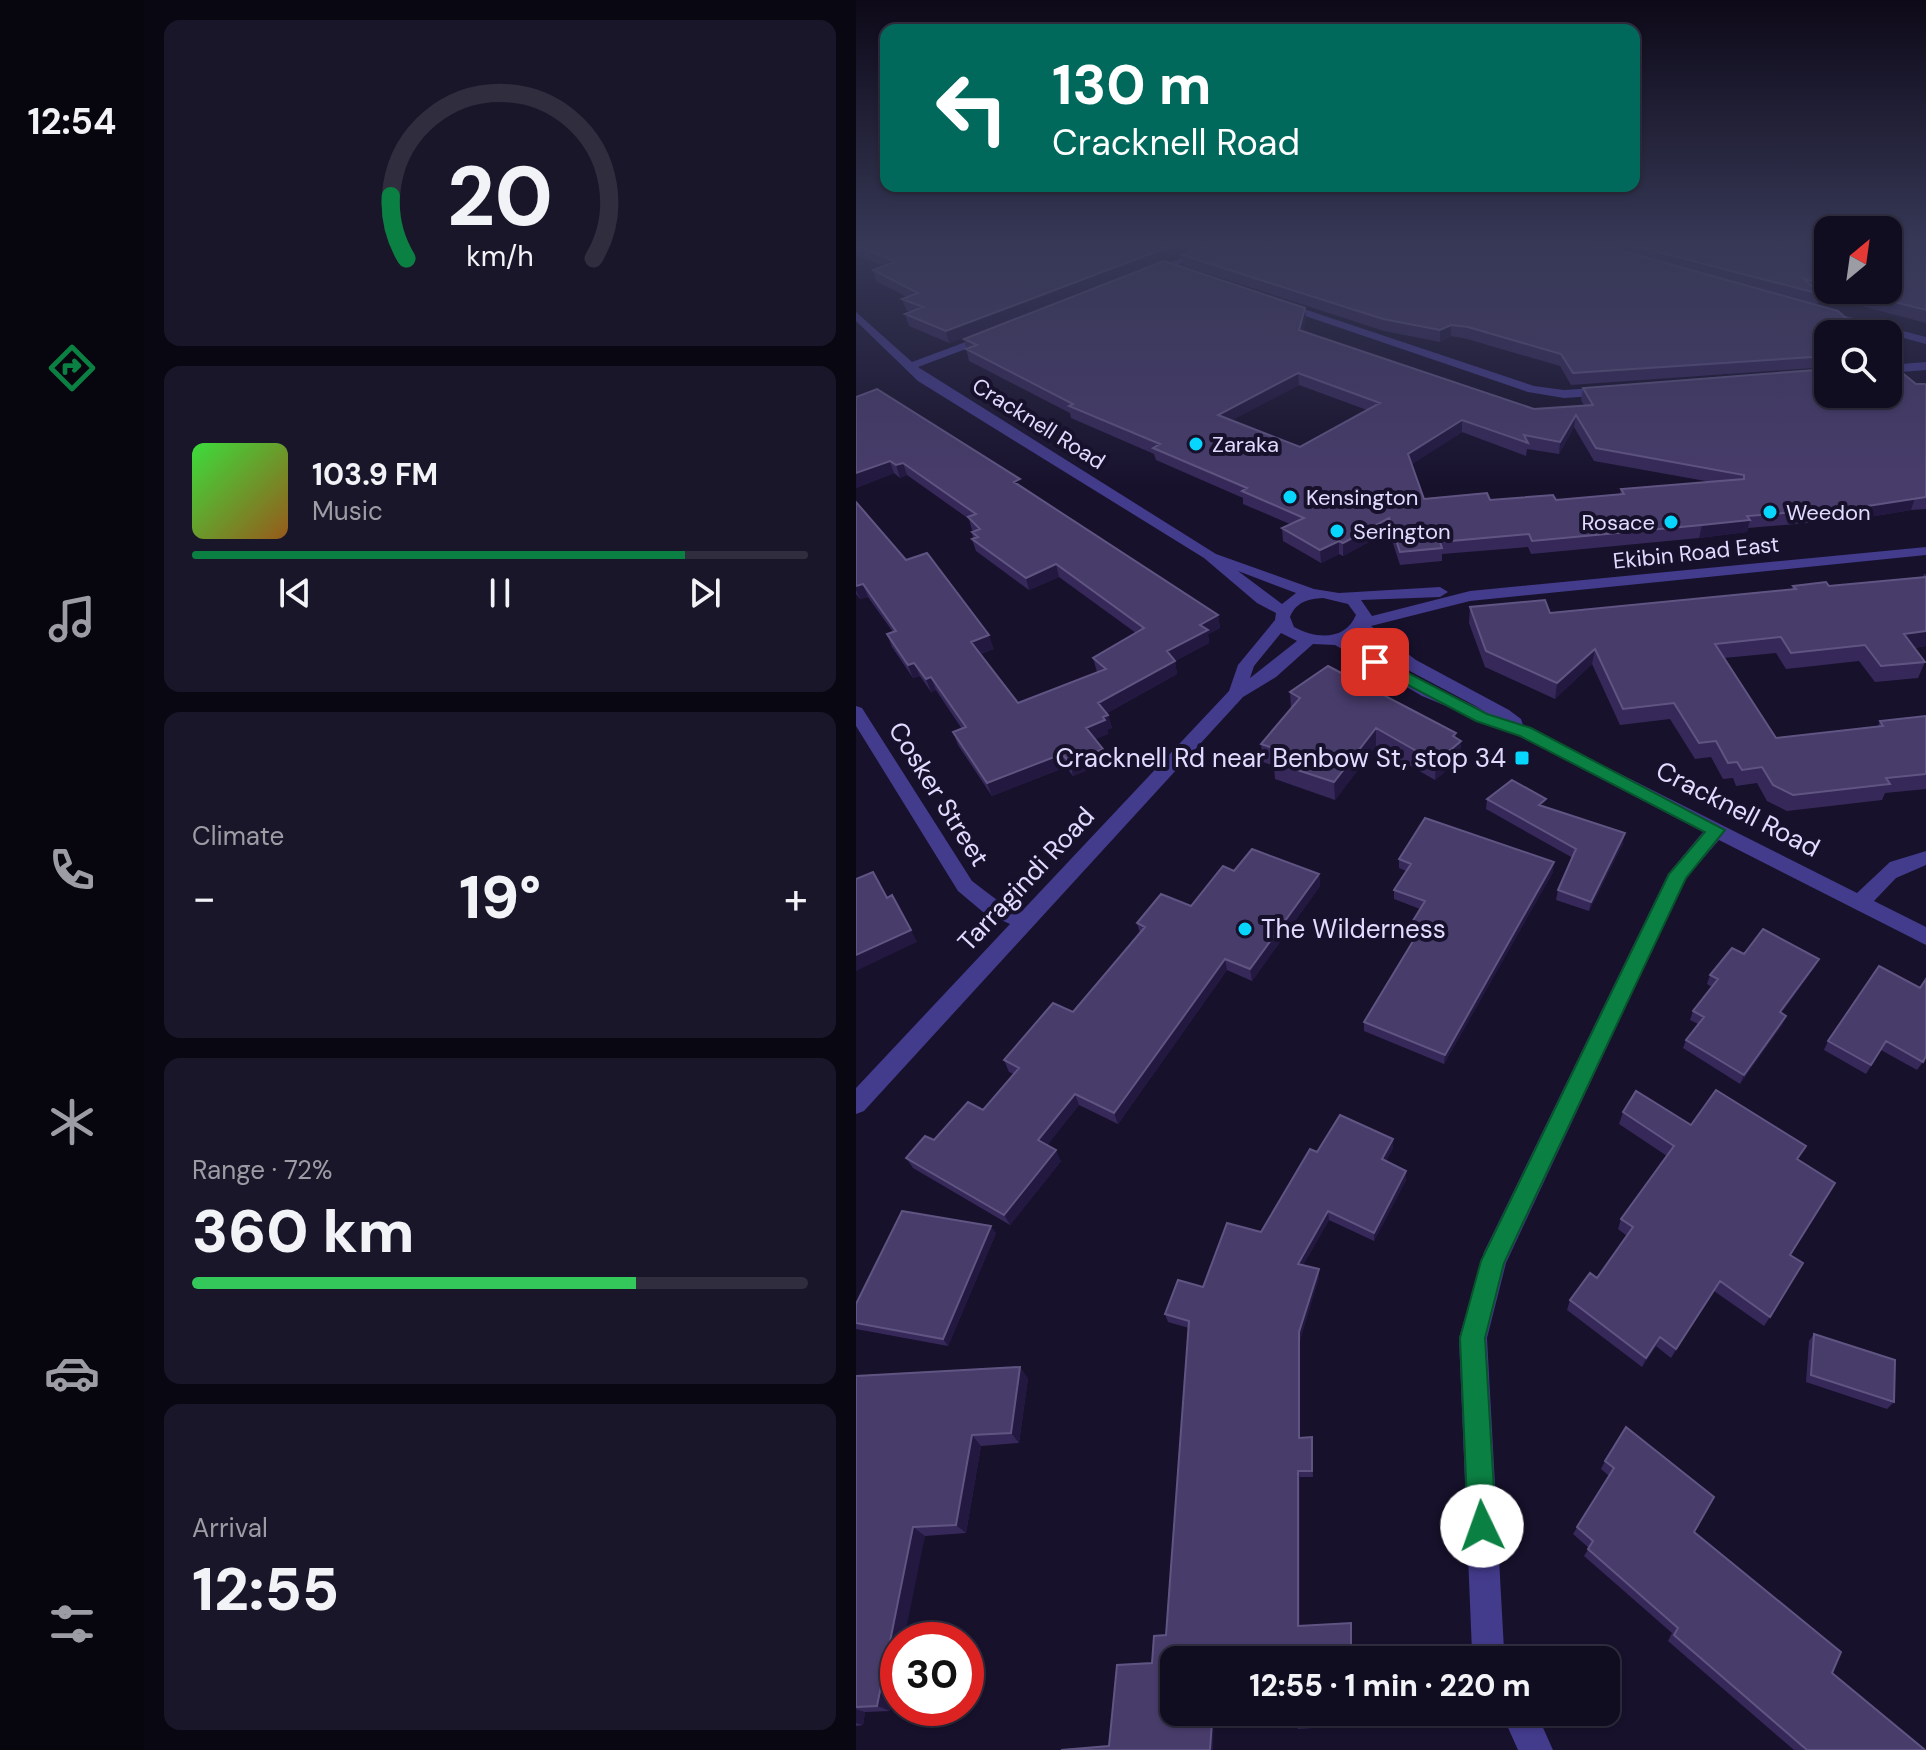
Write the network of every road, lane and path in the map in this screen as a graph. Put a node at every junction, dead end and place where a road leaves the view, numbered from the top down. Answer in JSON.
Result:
{"nodes":[{"id":1,"x":865,"y":324,"type":"edge"},
{"id":2,"x":1337,"y":324,"type":"edge"},
{"id":3,"x":1862,"y":324,"type":"edge"},
{"id":4,"x":1004,"y":331,"type":"edge"},
{"id":5,"x":1926,"y":341,"type":"edge"},
{"id":6,"x":1926,"y":366,"type":"edge"},
{"id":7,"x":908,"y":367,"type":"junction"},
{"id":8,"x":1902,"y":368,"type":"edge"},
{"id":9,"x":1622,"y":390,"type":"edge"},
{"id":10,"x":1926,"y":551,"type":"edge"},
{"id":11,"x":1209,"y":555,"type":"junction"},
{"id":12,"x":1312,"y":594,"type":"junction"},
{"id":13,"x":1344,"y":596,"type":"junction"},
{"id":14,"x":1470,"y":596,"type":"junction"},
{"id":15,"x":1282,"y":617,"type":"junction"},
{"id":16,"x":1361,"y":625,"type":"junction"},
{"id":17,"x":1337,"y":639,"type":"junction"},
{"id":18,"x":1308,"y":640,"type":"junction"},
{"id":19,"x":1237,"y":693,"type":"junction"},
{"id":20,"x":856,"y":712,"type":"edge"},
{"id":21,"x":1525,"y":732,"type":"junction"},
{"id":22,"x":1716,"y":830,"type":"junction"},
{"id":23,"x":1926,"y":858,"type":"edge"},
{"id":24,"x":1861,"y":903,"type":"junction"},
{"id":25,"x":1025,"y":921,"type":"junction"},
{"id":26,"x":1926,"y":937,"type":"edge"},
{"id":27,"x":856,"y":1104,"type":"edge"},
{"id":28,"x":1488,"y":1646,"type":"edge"},
{"id":29,"x":1525,"y":1726,"type":"edge"},
{"id":30,"x":1536,"y":1750,"type":"edge"}],
"edges":[{"from":1,"to":7,"type":"street","name":"Cracknell Road"},
{"from":2,"to":9,"type":"street"},
{"from":3,"to":5,"type":"street"},
{"from":4,"to":7,"type":"street"},
{"from":6,"to":8,"type":"street"},
{"from":7,"to":11,"type":"street","name":"Cracknell Road"},
{"from":10,"to":14,"type":"street","name":"Ekibin Road East"},
{"from":11,"to":12,"type":"street","name":"Cracknell Road"},
{"from":11,"to":15,"type":"street","name":"Cracknell Road"},
{"from":12,"to":13,"type":"street","name":"Cracknell Road"},
{"from":12,"to":15,"type":"street","name":"Tarragindi Road"},
{"from":13,"to":14,"type":"street","name":"Ekibin Road East"},
{"from":13,"to":16,"type":"street"},
{"from":14,"to":16,"type":"street","name":"Ekibin Road East"},
{"from":15,"to":18,"type":"street","name":"Cracknell Road"},
{"from":15,"to":19,"type":"street","name":"Tarragindi Road"},
{"from":16,"to":17,"type":"street","name":"Ekibin Road East"},
{"from":16,"to":21,"type":"street","name":"Cracknell Road"},
{"from":17,"to":18,"type":"street"},
{"from":17,"to":21,"type":"street","name":"Cracknell Road"},
{"from":18,"to":19,"type":"street","name":"Tarragindi Road"},
{"from":19,"to":25,"type":"street","name":"Tarragindi Road"},
{"from":20,"to":25,"type":"street","name":"Cosker Street"},
{"from":21,"to":22,"type":"street","name":"Cracknell Road"},
{"from":22,"to":24,"type":"street","name":"Cracknell Road"},
{"from":22,"to":28,"type":"street"},
{"from":23,"to":24,"type":"street"},
{"from":24,"to":26,"type":"street","name":"Cracknell Road"},
{"from":25,"to":27,"type":"street","name":"Tarragindi Road"},
{"from":29,"to":30,"type":"street"}]}
